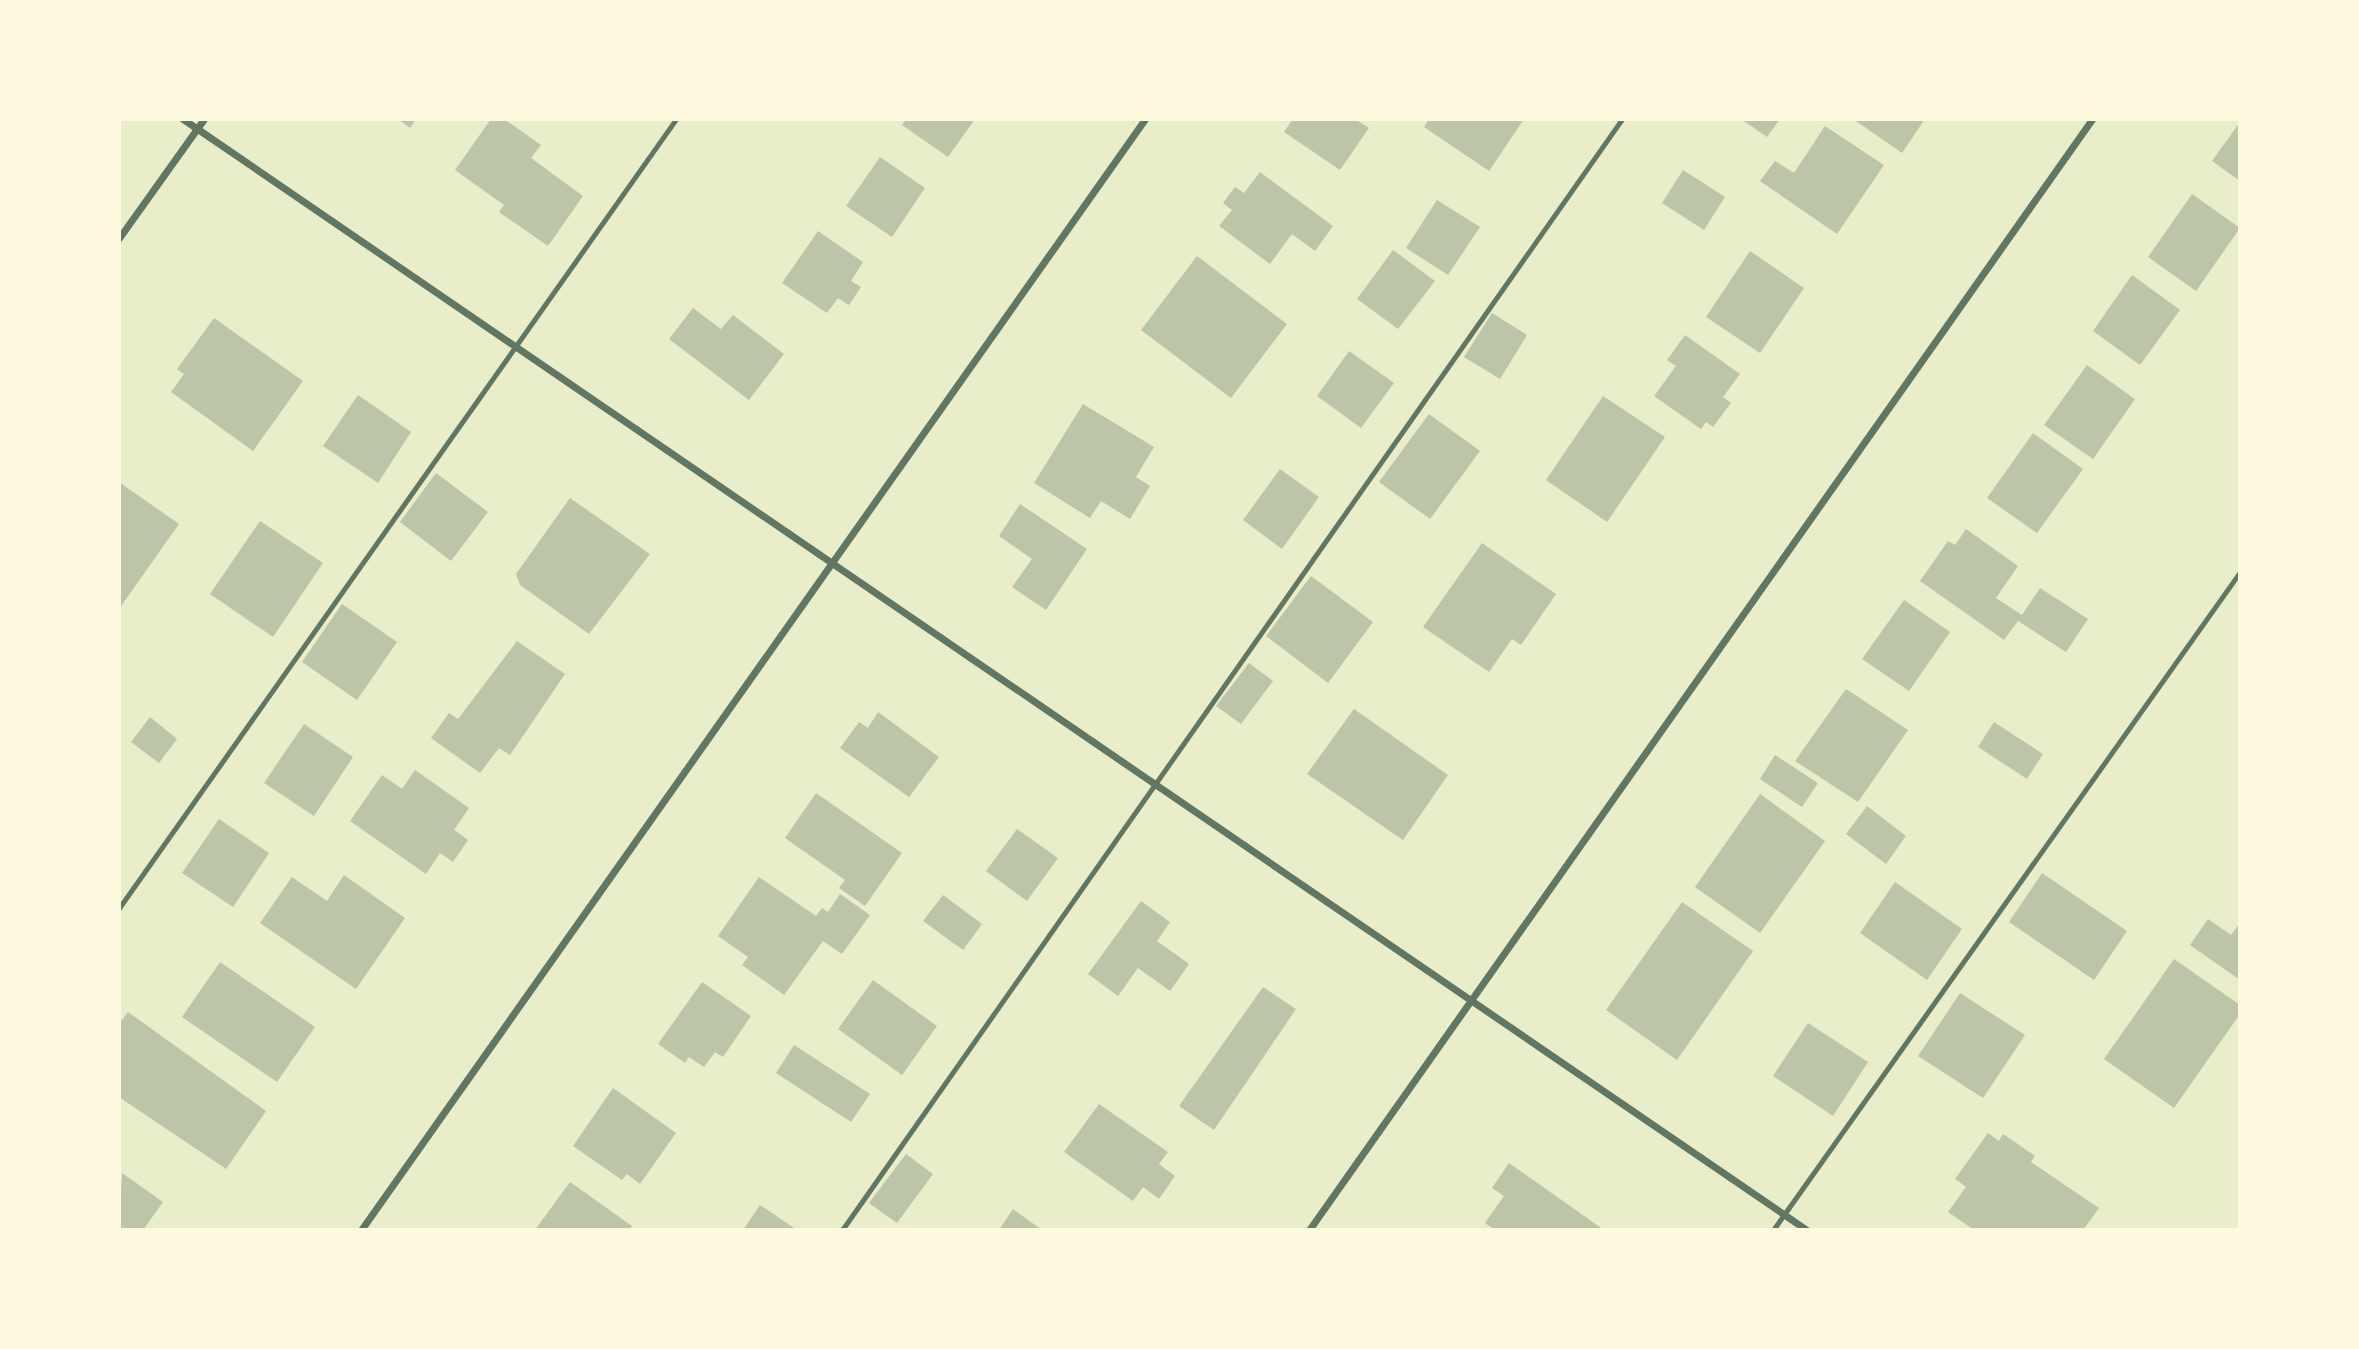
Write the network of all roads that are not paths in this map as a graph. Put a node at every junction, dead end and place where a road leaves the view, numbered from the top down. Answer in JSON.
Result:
{"nodes":[{"id":1,"x":183,"y":119,"type":"edge"},
{"id":2,"x":204,"y":119,"type":"edge"},
{"id":3,"x":676,"y":119,"type":"edge"},
{"id":4,"x":1145,"y":119,"type":"edge"},
{"id":5,"x":1622,"y":119,"type":"edge"},
{"id":6,"x":2092,"y":119,"type":"edge"},
{"id":7,"x":197,"y":128,"type":"junction"},
{"id":8,"x":119,"y":238,"type":"edge"},
{"id":9,"x":517,"y":345,"type":"junction"},
{"id":10,"x":834,"y":561,"type":"junction"},
{"id":11,"x":2240,"y":572,"type":"edge"},
{"id":12,"x":1158,"y":785,"type":"junction"},
{"id":13,"x":119,"y":908,"type":"edge"},
{"id":14,"x":1471,"y":1001,"type":"junction"},
{"id":15,"x":1784,"y":1214,"type":"junction"},
{"id":16,"x":361,"y":1230,"type":"edge"},
{"id":17,"x":842,"y":1230,"type":"edge"},
{"id":18,"x":1309,"y":1230,"type":"edge"},
{"id":19,"x":1773,"y":1230,"type":"edge"},
{"id":20,"x":1807,"y":1230,"type":"edge"}],
"edges":[{"from":1,"to":7,"type":"street"},
{"from":2,"to":7,"type":"street"},
{"from":3,"to":9,"type":"lane"},
{"from":4,"to":10,"type":"street"},
{"from":5,"to":12,"type":"lane"},
{"from":6,"to":14,"type":"street"},
{"from":7,"to":8,"type":"street"},
{"from":7,"to":9,"type":"street"},
{"from":9,"to":10,"type":"street"},
{"from":9,"to":13,"type":"lane"},
{"from":10,"to":12,"type":"street"},
{"from":10,"to":16,"type":"street"},
{"from":11,"to":15,"type":"lane"},
{"from":12,"to":14,"type":"street"},
{"from":12,"to":17,"type":"lane"},
{"from":14,"to":15,"type":"street"},
{"from":14,"to":18,"type":"street"},
{"from":15,"to":19,"type":"lane"},
{"from":15,"to":20,"type":"street"}]}
